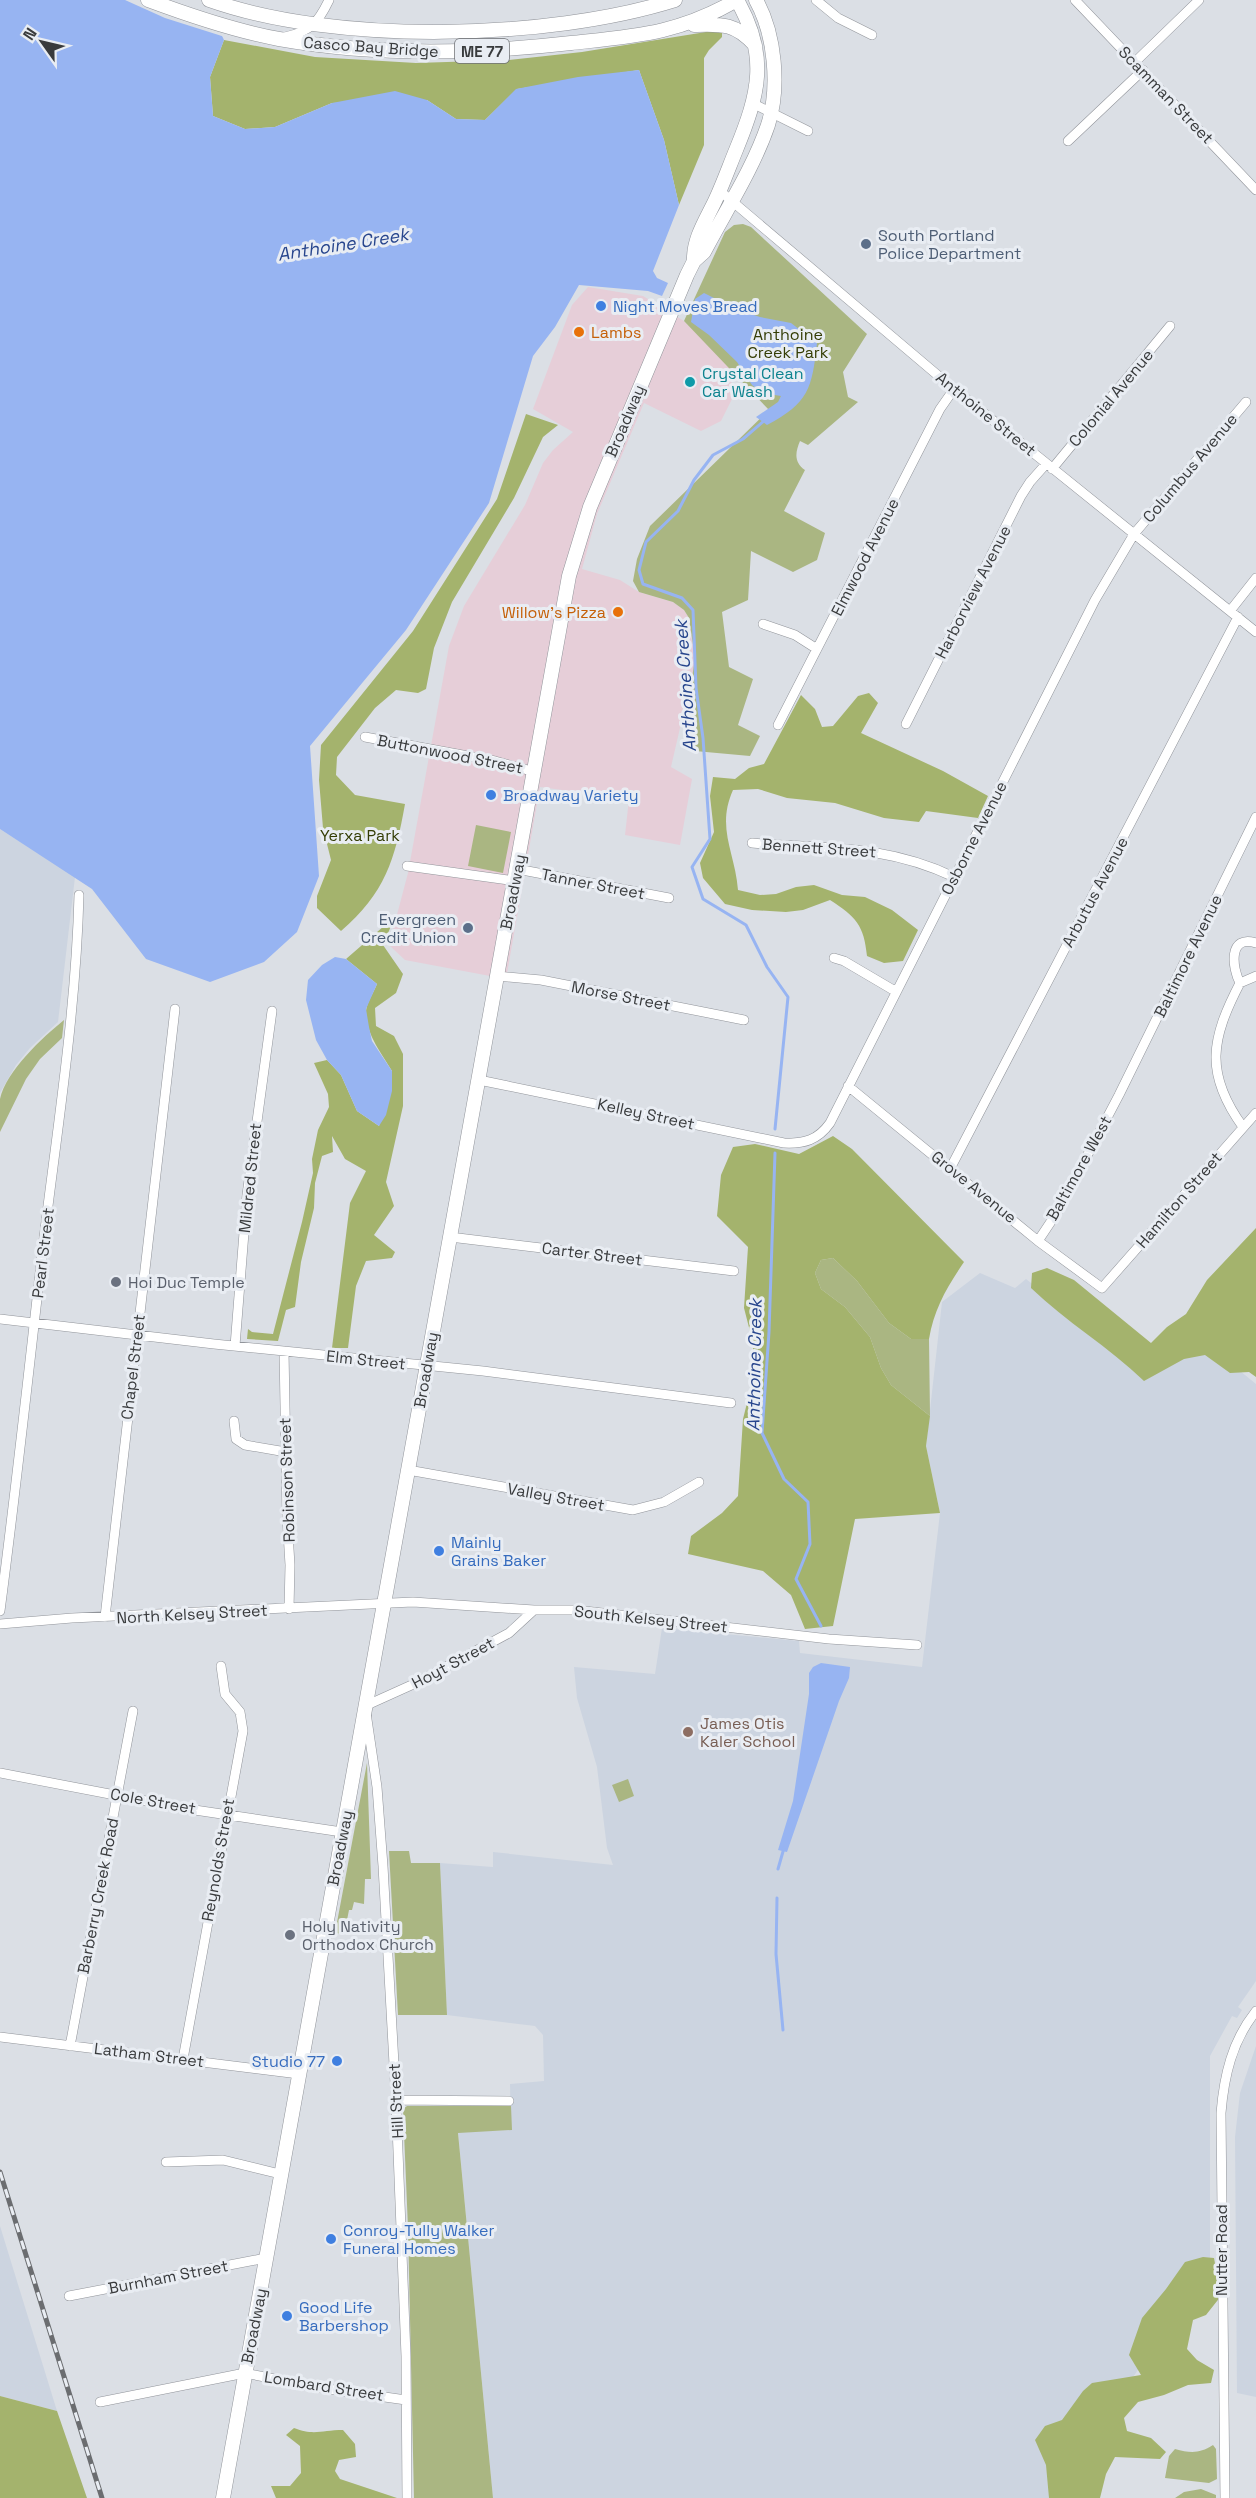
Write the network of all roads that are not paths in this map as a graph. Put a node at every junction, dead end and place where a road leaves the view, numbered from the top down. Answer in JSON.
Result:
{"nodes":[{"id":1,"x":148,"y":0,"type":"edge"},
{"id":2,"x":209,"y":0,"type":"edge"},
{"id":3,"x":330,"y":0,"type":"edge"},
{"id":4,"x":675,"y":0,"type":"edge"},
{"id":5,"x":737,"y":0,"type":"edge"},
{"id":6,"x":756,"y":0,"type":"edge"},
{"id":7,"x":816,"y":0,"type":"edge"},
{"id":8,"x":1075,"y":0,"type":"edge"},
{"id":9,"x":1199,"y":0,"type":"edge"},
{"id":10,"x":316,"y":24,"type":"junction"},
{"id":11,"x":686,"y":25,"type":"junction"},
{"id":12,"x":872,"y":35,"type":"dead end"},
{"id":13,"x":277,"y":38,"type":"junction"},
{"id":14,"x":755,"y":45,"type":"junction"},
{"id":15,"x":1135,"y":62,"type":"junction"},
{"id":16,"x":1143,"y":70,"type":"junction"},
{"id":17,"x":754,"y":104,"type":"junction"},
{"id":18,"x":771,"y":113,"type":"junction"},
{"id":19,"x":808,"y":131,"type":"dead end"},
{"id":20,"x":1068,"y":141,"type":"dead end"},
{"id":21,"x":1256,"y":190,"type":"edge"},
{"id":22,"x":726,"y":195,"type":"junction"},
{"id":23,"x":1170,"y":326,"type":"dead end"},
{"id":24,"x":954,"y":389,"type":"junction"},
{"id":25,"x":1246,"y":402,"type":"dead end"},
{"id":26,"x":1049,"y":466,"type":"junction"},
{"id":27,"x":1134,"y":534,"type":"junction"},
{"id":28,"x":1256,"y":578,"type":"edge"},
{"id":29,"x":1234,"y":614,"type":"junction"},
{"id":30,"x":763,"y":624,"type":"dead end"},
{"id":31,"x":1256,"y":632,"type":"edge"},
{"id":32,"x":817,"y":649,"type":"junction"},
{"id":33,"x":906,"y":724,"type":"dead end"},
{"id":34,"x":778,"y":725,"type":"dead end"},
{"id":35,"x":365,"y":737,"type":"dead end"},
{"id":36,"x":535,"y":772,"type":"junction"},
{"id":37,"x":1256,"y":817,"type":"edge"},
{"id":38,"x":752,"y":843,"type":"dead end"},
{"id":39,"x":407,"y":866,"type":"dead end"},
{"id":40,"x":516,"y":875,"type":"junction"},
{"id":41,"x":954,"y":877,"type":"junction"},
{"id":42,"x":79,"y":895,"type":"dead end"},
{"id":43,"x":669,"y":898,"type":"dead end"},
{"id":44,"x":1256,"y":943,"type":"edge"},
{"id":45,"x":834,"y":958,"type":"dead end"},
{"id":46,"x":497,"y":976,"type":"junction"},
{"id":47,"x":1256,"y":976,"type":"edge"},
{"id":48,"x":1240,"y":983,"type":"junction"},
{"id":49,"x":895,"y":992,"type":"junction"},
{"id":50,"x":175,"y":1009,"type":"dead end"},
{"id":51,"x":272,"y":1011,"type":"dead end"},
{"id":52,"x":744,"y":1020,"type":"dead end"},
{"id":53,"x":479,"y":1080,"type":"junction"},
{"id":54,"x":848,"y":1086,"type":"junction"},
{"id":55,"x":1119,"y":1095,"type":"joint"},
{"id":56,"x":1256,"y":1113,"type":"edge"},
{"id":57,"x":1243,"y":1127,"type":"junction"},
{"id":58,"x":813,"y":1140,"type":"joint"},
{"id":59,"x":951,"y":1167,"type":"junction"},
{"id":60,"x":450,"y":1236,"type":"junction"},
{"id":61,"x":1038,"y":1240,"type":"junction"},
{"id":62,"x":734,"y":1271,"type":"dead end"},
{"id":63,"x":1102,"y":1288,"type":"joint"},
{"id":64,"x":0,"y":1319,"type":"edge"},
{"id":65,"x":34,"y":1323,"type":"junction"},
{"id":66,"x":138,"y":1334,"type":"junction"},
{"id":67,"x":235,"y":1346,"type":"junction"},
{"id":68,"x":284,"y":1351,"type":"junction"},
{"id":69,"x":426,"y":1367,"type":"junction"},
{"id":70,"x":731,"y":1403,"type":"dead end"},
{"id":71,"x":234,"y":1421,"type":"dead end"},
{"id":72,"x":286,"y":1452,"type":"junction"},
{"id":73,"x":408,"y":1470,"type":"junction"},
{"id":74,"x":699,"y":1482,"type":"dead end"},
{"id":75,"x":384,"y":1604,"type":"junction"},
{"id":76,"x":289,"y":1609,"type":"junction"},
{"id":77,"x":534,"y":1610,"type":"junction"},
{"id":78,"x":0,"y":1611,"type":"edge"},
{"id":79,"x":105,"y":1617,"type":"junction"},
{"id":80,"x":0,"y":1624,"type":"edge"},
{"id":81,"x":917,"y":1645,"type":"dead end"},
{"id":82,"x":221,"y":1666,"type":"dead end"},
{"id":83,"x":365,"y":1706,"type":"junction"},
{"id":84,"x":133,"y":1712,"type":"dead end"},
{"id":85,"x":0,"y":1773,"type":"edge"},
{"id":86,"x":117,"y":1795,"type":"junction"},
{"id":87,"x":226,"y":1814,"type":"junction"},
{"id":88,"x":342,"y":1832,"type":"junction"},
{"id":89,"x":1256,"y":2011,"type":"edge"},
{"id":90,"x":0,"y":2037,"type":"edge"},
{"id":91,"x":70,"y":2046,"type":"junction"},
{"id":92,"x":183,"y":2059,"type":"junction"},
{"id":93,"x":299,"y":2074,"type":"junction"},
{"id":94,"x":396,"y":2100,"type":"junction"},
{"id":95,"x":509,"y":2101,"type":"dead end"},
{"id":96,"x":166,"y":2162,"type":"dead end"},
{"id":97,"x":280,"y":2174,"type":"junction"},
{"id":98,"x":266,"y":2258,"type":"junction"},
{"id":99,"x":69,"y":2296,"type":"dead end"},
{"id":100,"x":245,"y":2373,"type":"junction"},
{"id":101,"x":406,"y":2400,"type":"junction"},
{"id":102,"x":100,"y":2402,"type":"dead end"},
{"id":103,"x":223,"y":2498,"type":"edge"},
{"id":104,"x":407,"y":2498,"type":"edge"},
{"id":105,"x":1224,"y":2498,"type":"edge"}],
"edges":[{"from":1,"to":13,"type":"main road","name":"Casco Bay Bridge","number":"ME 77"},
{"from":2,"to":10,"type":"main road","name":"Casco Bay Bridge","number":"ME 77"},
{"from":3,"to":10,"type":"street"},
{"from":4,"to":10,"type":"main road","name":"Casco Bay Bridge","number":"ME 77"},
{"from":5,"to":11,"type":"main road","name":"Casco Bay Bridge","number":"ME 77"},
{"from":5,"to":14,"type":"main road","name":"Broadway"},
{"from":6,"to":18,"type":"main road","name":"Broadway"},
{"from":7,"to":12,"type":"street"},
{"from":8,"to":15,"type":"street","name":"Scamman Street"},
{"from":9,"to":15,"type":"street"},
{"from":10,"to":13,"type":"street"},
{"from":11,"to":13,"type":"main road","name":"Casco Bay Bridge","number":"ME 77"},
{"from":11,"to":14,"type":"main road"},
{"from":14,"to":17,"type":"main road","name":"Broadway"},
{"from":15,"to":16,"type":"street","name":"Scamman Street"},
{"from":16,"to":20,"type":"street"},
{"from":16,"to":21,"type":"street","name":"Scamman Street"},
{"from":17,"to":18,"type":"street"},
{"from":17,"to":22,"type":"main road","name":"Broadway"},
{"from":18,"to":19,"type":"street"},
{"from":18,"to":22,"type":"main road","name":"Broadway"},
{"from":22,"to":24,"type":"street","name":"Anthoine Street"},
{"from":22,"to":36,"type":"main road","name":"Broadway"},
{"from":23,"to":26,"type":"street","name":"Colonial Avenue"},
{"from":24,"to":26,"type":"street","name":"Anthoine Street"},
{"from":24,"to":32,"type":"street","name":"Elmwood Avenue"},
{"from":25,"to":27,"type":"street","name":"Columbus Avenue"},
{"from":26,"to":27,"type":"street","name":"Anthoine Street"},
{"from":26,"to":33,"type":"street","name":"Harborview Avenue"},
{"from":27,"to":29,"type":"street","name":"Anthoine Street"},
{"from":27,"to":41,"type":"street","name":"Osborne Avenue"},
{"from":28,"to":29,"type":"street","name":"Arbutus Avenue"},
{"from":29,"to":31,"type":"street","name":"Anthoine Street"},
{"from":29,"to":59,"type":"street","name":"Arbutus Avenue"},
{"from":30,"to":32,"type":"street"},
{"from":32,"to":34,"type":"street","name":"Elmwood Avenue"},
{"from":35,"to":36,"type":"street","name":"Buttonwood Street"},
{"from":36,"to":40,"type":"main road","name":"Broadway"},
{"from":37,"to":55,"type":"street","name":"Baltimore Avenue"},
{"from":38,"to":41,"type":"street","name":"Bennett Street"},
{"from":39,"to":40,"type":"street","name":"Tanner Street"},
{"from":40,"to":43,"type":"street","name":"Tanner Street"},
{"from":40,"to":46,"type":"main road","name":"Broadway"},
{"from":41,"to":49,"type":"street","name":"Osborne Avenue"},
{"from":42,"to":65,"type":"street","name":"Pearl Street"},
{"from":44,"to":48,"type":"street"},
{"from":45,"to":49,"type":"street"},
{"from":46,"to":52,"type":"street","name":"Morse Street"},
{"from":46,"to":53,"type":"main road","name":"Broadway"},
{"from":47,"to":48,"type":"street"},
{"from":48,"to":57,"type":"street"},
{"from":49,"to":54,"type":"street","name":"Osborne Avenue"},
{"from":50,"to":66,"type":"street","name":"Chapel Street"},
{"from":51,"to":67,"type":"street","name":"Mildred Street"},
{"from":53,"to":58,"type":"street","name":"Kelley Street"},
{"from":53,"to":60,"type":"main road","name":"Broadway"},
{"from":54,"to":58,"type":"street","name":"Osborne Avenue"},
{"from":54,"to":59,"type":"street","name":"Grove Avenue"},
{"from":55,"to":61,"type":"street","name":"Baltimore West"},
{"from":56,"to":57,"type":"street","name":"Hamilton Street"},
{"from":57,"to":63,"type":"street","name":"Hamilton Street"},
{"from":59,"to":61,"type":"street","name":"Grove Avenue"},
{"from":60,"to":62,"type":"street","name":"Carter Street"},
{"from":60,"to":69,"type":"main road","name":"Broadway"},
{"from":61,"to":63,"type":"street","name":"Grove Avenue"},
{"from":64,"to":65,"type":"street","name":"Elm Street"},
{"from":65,"to":66,"type":"street","name":"Elm Street"},
{"from":65,"to":78,"type":"street","name":"Pearl Street"},
{"from":66,"to":67,"type":"street","name":"Elm Street"},
{"from":66,"to":79,"type":"street","name":"Chapel Street"},
{"from":67,"to":68,"type":"street","name":"Elm Street"},
{"from":68,"to":69,"type":"street","name":"Elm Street"},
{"from":68,"to":72,"type":"street","name":"Robinson Street"},
{"from":69,"to":70,"type":"street","name":"Elm Street"},
{"from":69,"to":73,"type":"main road","name":"Broadway"},
{"from":71,"to":72,"type":"street"},
{"from":72,"to":76,"type":"street","name":"Robinson Street"},
{"from":73,"to":74,"type":"street","name":"Valley Street"},
{"from":73,"to":75,"type":"main road","name":"Broadway"},
{"from":75,"to":76,"type":"street","name":"North Kelsey Street"},
{"from":75,"to":77,"type":"street","name":"South Kelsey Street"},
{"from":75,"to":83,"type":"main road","name":"Broadway"},
{"from":76,"to":79,"type":"street","name":"North Kelsey Street"},
{"from":77,"to":81,"type":"street","name":"South Kelsey Street"},
{"from":77,"to":83,"type":"street","name":"Hoyt Street"},
{"from":79,"to":80,"type":"street","name":"North Kelsey Street"},
{"from":82,"to":87,"type":"street","name":"Reynolds Street"},
{"from":83,"to":88,"type":"main road","name":"Broadway"},
{"from":83,"to":94,"type":"street","name":"Hill Street"},
{"from":84,"to":86,"type":"street","name":"Barberry Creek Road"},
{"from":85,"to":86,"type":"street","name":"Cole Street"},
{"from":86,"to":87,"type":"street","name":"Cole Street"},
{"from":86,"to":91,"type":"street","name":"Barberry Creek Road"},
{"from":87,"to":88,"type":"street","name":"Cole Street"},
{"from":87,"to":92,"type":"street","name":"Reynolds Street"},
{"from":88,"to":93,"type":"main road","name":"Broadway"},
{"from":89,"to":105,"type":"street","name":"Nutter Road"},
{"from":90,"to":91,"type":"street","name":"Latham Street"},
{"from":91,"to":92,"type":"street","name":"Latham Street"},
{"from":92,"to":93,"type":"street","name":"Latham Street"},
{"from":93,"to":97,"type":"main road","name":"Broadway"},
{"from":94,"to":95,"type":"street"},
{"from":94,"to":101,"type":"street","name":"Hill Street"},
{"from":96,"to":97,"type":"street"},
{"from":97,"to":98,"type":"main road","name":"Broadway"},
{"from":98,"to":99,"type":"street","name":"Burnham Street"},
{"from":98,"to":100,"type":"main road","name":"Broadway"},
{"from":100,"to":101,"type":"street","name":"Lombard Street"},
{"from":100,"to":102,"type":"street","name":"Lombard Street"},
{"from":100,"to":103,"type":"main road","name":"Broadway"},
{"from":101,"to":104,"type":"street","name":"Hill Street"}]}
